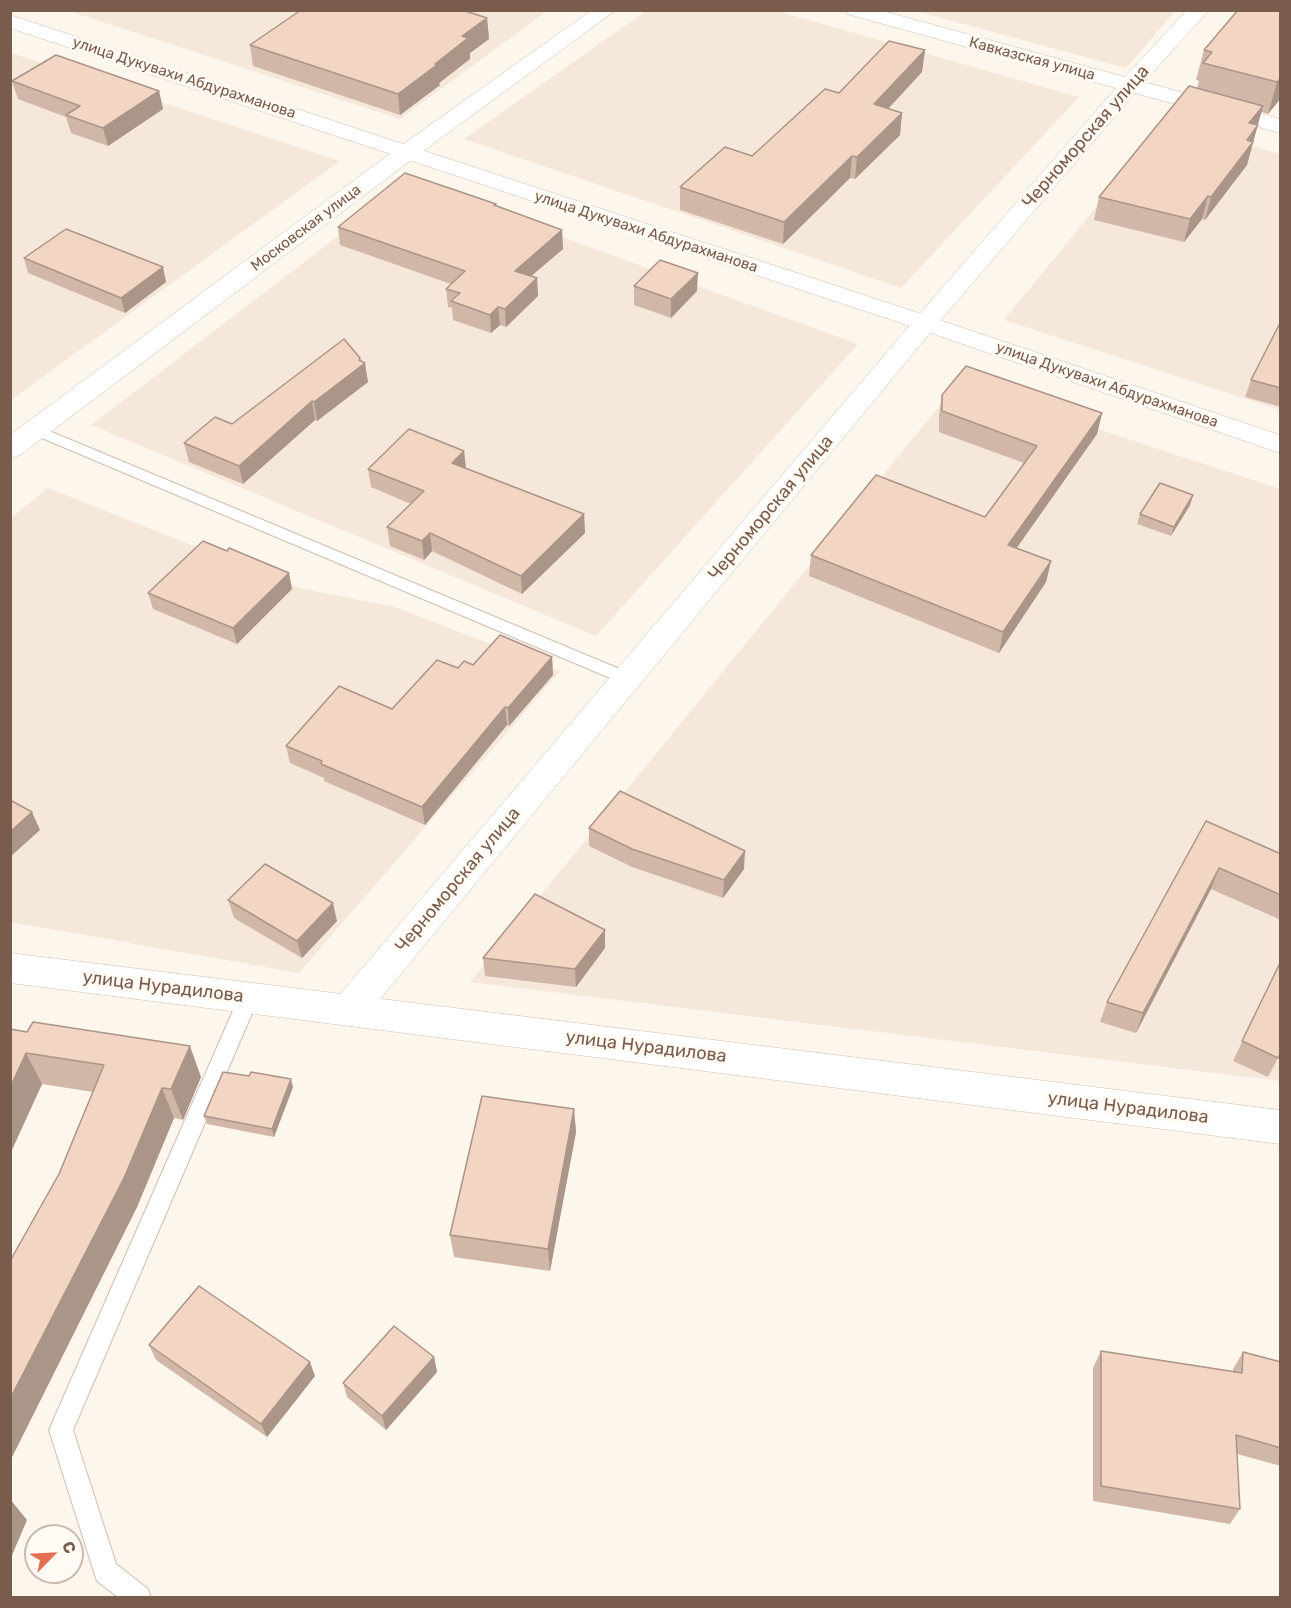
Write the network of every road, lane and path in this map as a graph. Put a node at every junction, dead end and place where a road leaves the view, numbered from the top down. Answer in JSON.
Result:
{"nodes":[{"id":1,"x":606,"y":10,"type":"edge"},
{"id":2,"x":854,"y":10,"type":"edge"},
{"id":3,"x":1199,"y":10,"type":"edge"},
{"id":4,"x":10,"y":21,"type":"edge"},
{"id":5,"x":1130,"y":85,"type":"junction"},
{"id":6,"x":1281,"y":126,"type":"edge"},
{"id":7,"x":407,"y":152,"type":"junction"},
{"id":8,"x":925,"y":323,"type":"junction"},
{"id":9,"x":35,"y":430,"type":"junction"},
{"id":10,"x":1281,"y":444,"type":"edge"},
{"id":11,"x":10,"y":449,"type":"edge"},
{"id":12,"x":628,"y":679,"type":"junction"},
{"id":13,"x":10,"y":968,"type":"edge"},
{"id":14,"x":249,"y":997,"type":"junction"},
{"id":15,"x":349,"y":1010,"type":"junction"},
{"id":16,"x":1281,"y":1127,"type":"edge"},
{"id":17,"x":139,"y":1598,"type":"edge"}],
"edges":[{"from":1,"to":7,"type":"street","name":"Московская улица"},
{"from":2,"to":5,"type":"street","name":"Кавказская улица"},
{"from":3,"to":5,"type":"street","name":"Черноморская улица"},
{"from":4,"to":7,"type":"street","name":"улица Дукувахи Абдурахманова"},
{"from":5,"to":6,"type":"street","name":"Кавказская улица"},
{"from":5,"to":8,"type":"street","name":"Черноморская улица"},
{"from":7,"to":8,"type":"street","name":"улица Дукувахи Абдурахманова"},
{"from":7,"to":9,"type":"street","name":"Московская улица"},
{"from":8,"to":10,"type":"street","name":"улица Дукувахи Абдурахманова"},
{"from":8,"to":12,"type":"street","name":"Черноморская улица"},
{"from":9,"to":11,"type":"street","name":"Московская улица"},
{"from":9,"to":12,"type":"lane"},
{"from":12,"to":15,"type":"street","name":"Черноморская улица"},
{"from":13,"to":14,"type":"street","name":"улица Нурадилова"},
{"from":14,"to":15,"type":"street","name":"улица Нурадилова"},
{"from":14,"to":17,"type":"lane"},
{"from":15,"to":16,"type":"street","name":"улица Нурадилова"}]}
